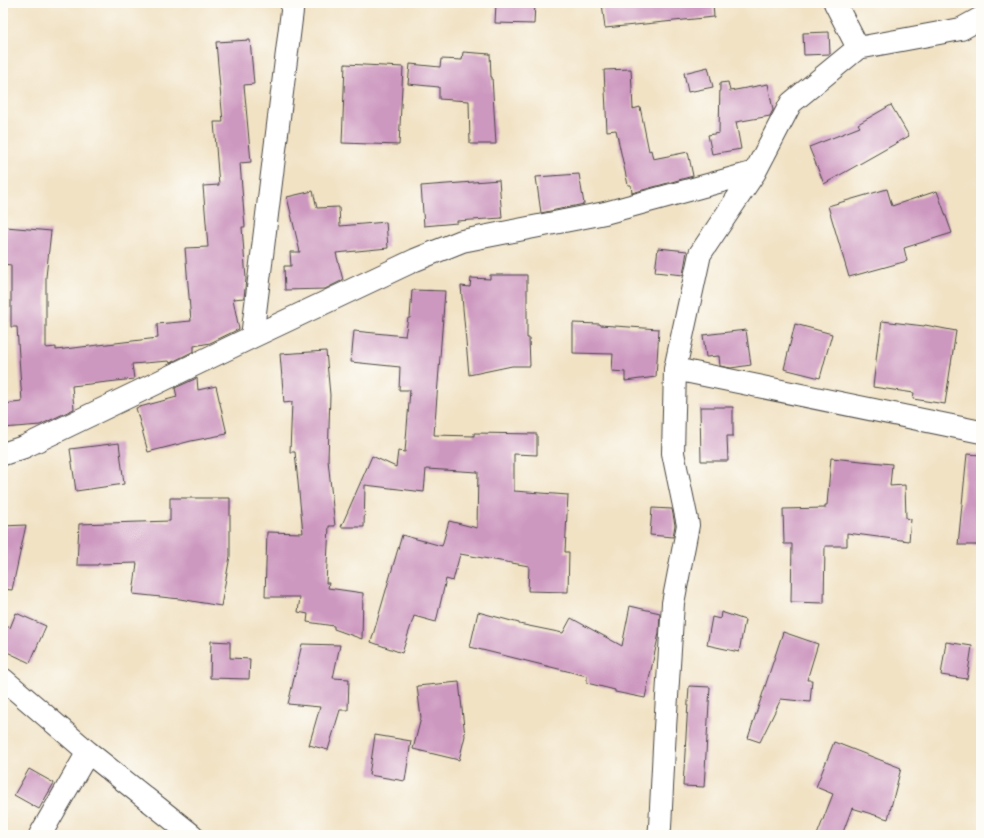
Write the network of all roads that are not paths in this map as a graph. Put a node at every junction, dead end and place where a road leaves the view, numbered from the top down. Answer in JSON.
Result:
{"nodes":[{"id":1,"x":293,"y":3,"type":"edge"},
{"id":2,"x":835,"y":3,"type":"edge"},
{"id":3,"x":981,"y":18,"type":"edge"},
{"id":4,"x":858,"y":48,"type":"junction"},
{"id":5,"x":754,"y":172,"type":"junction"},
{"id":6,"x":252,"y":337,"type":"junction"},
{"id":7,"x":675,"y":369,"type":"junction"},
{"id":8,"x":981,"y":432,"type":"edge"},
{"id":9,"x":3,"y":454,"type":"edge"},
{"id":10,"x":3,"y":679,"type":"edge"},
{"id":11,"x":88,"y":752,"type":"junction"},
{"id":12,"x":40,"y":835,"type":"edge"},
{"id":13,"x":192,"y":835,"type":"edge"},
{"id":14,"x":659,"y":835,"type":"edge"}],
"edges":[{"from":1,"to":6,"type":"street"},
{"from":2,"to":4,"type":"street"},
{"from":3,"to":4,"type":"street"},
{"from":4,"to":5,"type":"street"},
{"from":5,"to":6,"type":"street"},
{"from":5,"to":7,"type":"street"},
{"from":6,"to":9,"type":"street"},
{"from":7,"to":8,"type":"street"},
{"from":7,"to":14,"type":"street"},
{"from":10,"to":11,"type":"street"},
{"from":11,"to":12,"type":"street"},
{"from":11,"to":13,"type":"street"}]}
